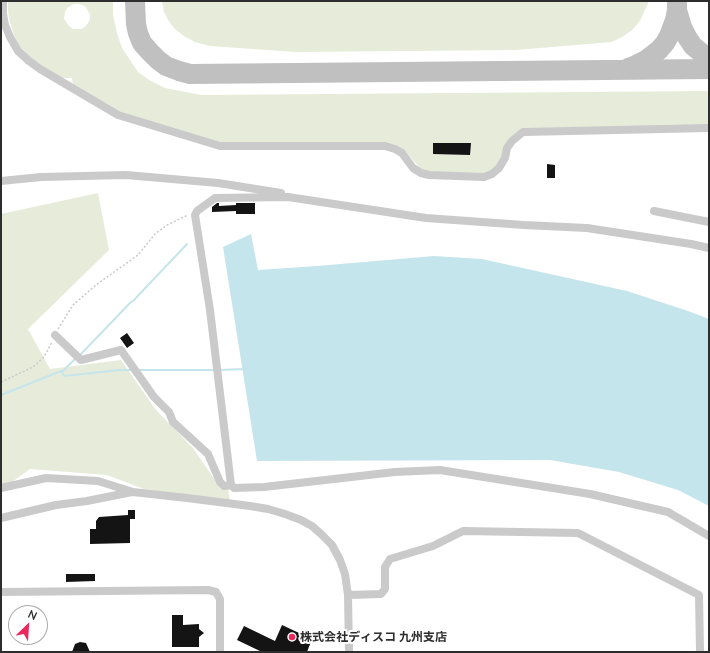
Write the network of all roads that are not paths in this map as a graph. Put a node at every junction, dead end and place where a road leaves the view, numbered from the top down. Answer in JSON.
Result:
{"nodes":[{"id":1,"x":3,"y":1,"type":"edge"},
{"id":2,"x":709,"y":128,"type":"edge"},
{"id":3,"x":1,"y":181,"type":"edge"},
{"id":4,"x":654,"y":211,"type":"dead end"},
{"id":5,"x":426,"y":218,"type":"junction"},
{"id":6,"x":709,"y":222,"type":"edge"},
{"id":7,"x":709,"y":248,"type":"edge"},
{"id":8,"x":55,"y":335,"type":"road end"},
{"id":9,"x":231,"y":485,"type":"junction"},
{"id":10,"x":1,"y":488,"type":"edge"},
{"id":11,"x":133,"y":492,"type":"junction"},
{"id":12,"x":1,"y":518,"type":"edge"},
{"id":13,"x":709,"y":536,"type":"edge"},
{"id":14,"x":1,"y":592,"type":"edge"},
{"id":15,"x":348,"y":595,"type":"junction"},
{"id":16,"x":220,"y":652,"type":"edge"},
{"id":17,"x":349,"y":652,"type":"edge"},
{"id":18,"x":700,"y":652,"type":"edge"}],
"edges":[{"from":1,"to":2,"type":"street"},
{"from":3,"to":5,"type":"street"},
{"from":4,"to":6,"type":"street"},
{"from":5,"to":7,"type":"street"},
{"from":5,"to":9,"type":"street"},
{"from":8,"to":9,"type":"street"},
{"from":9,"to":13,"type":"street"},
{"from":10,"to":11,"type":"street"},
{"from":11,"to":12,"type":"street"},
{"from":11,"to":15,"type":"street"},
{"from":14,"to":16,"type":"street"},
{"from":15,"to":17,"type":"street"},
{"from":15,"to":18,"type":"street"}]}
